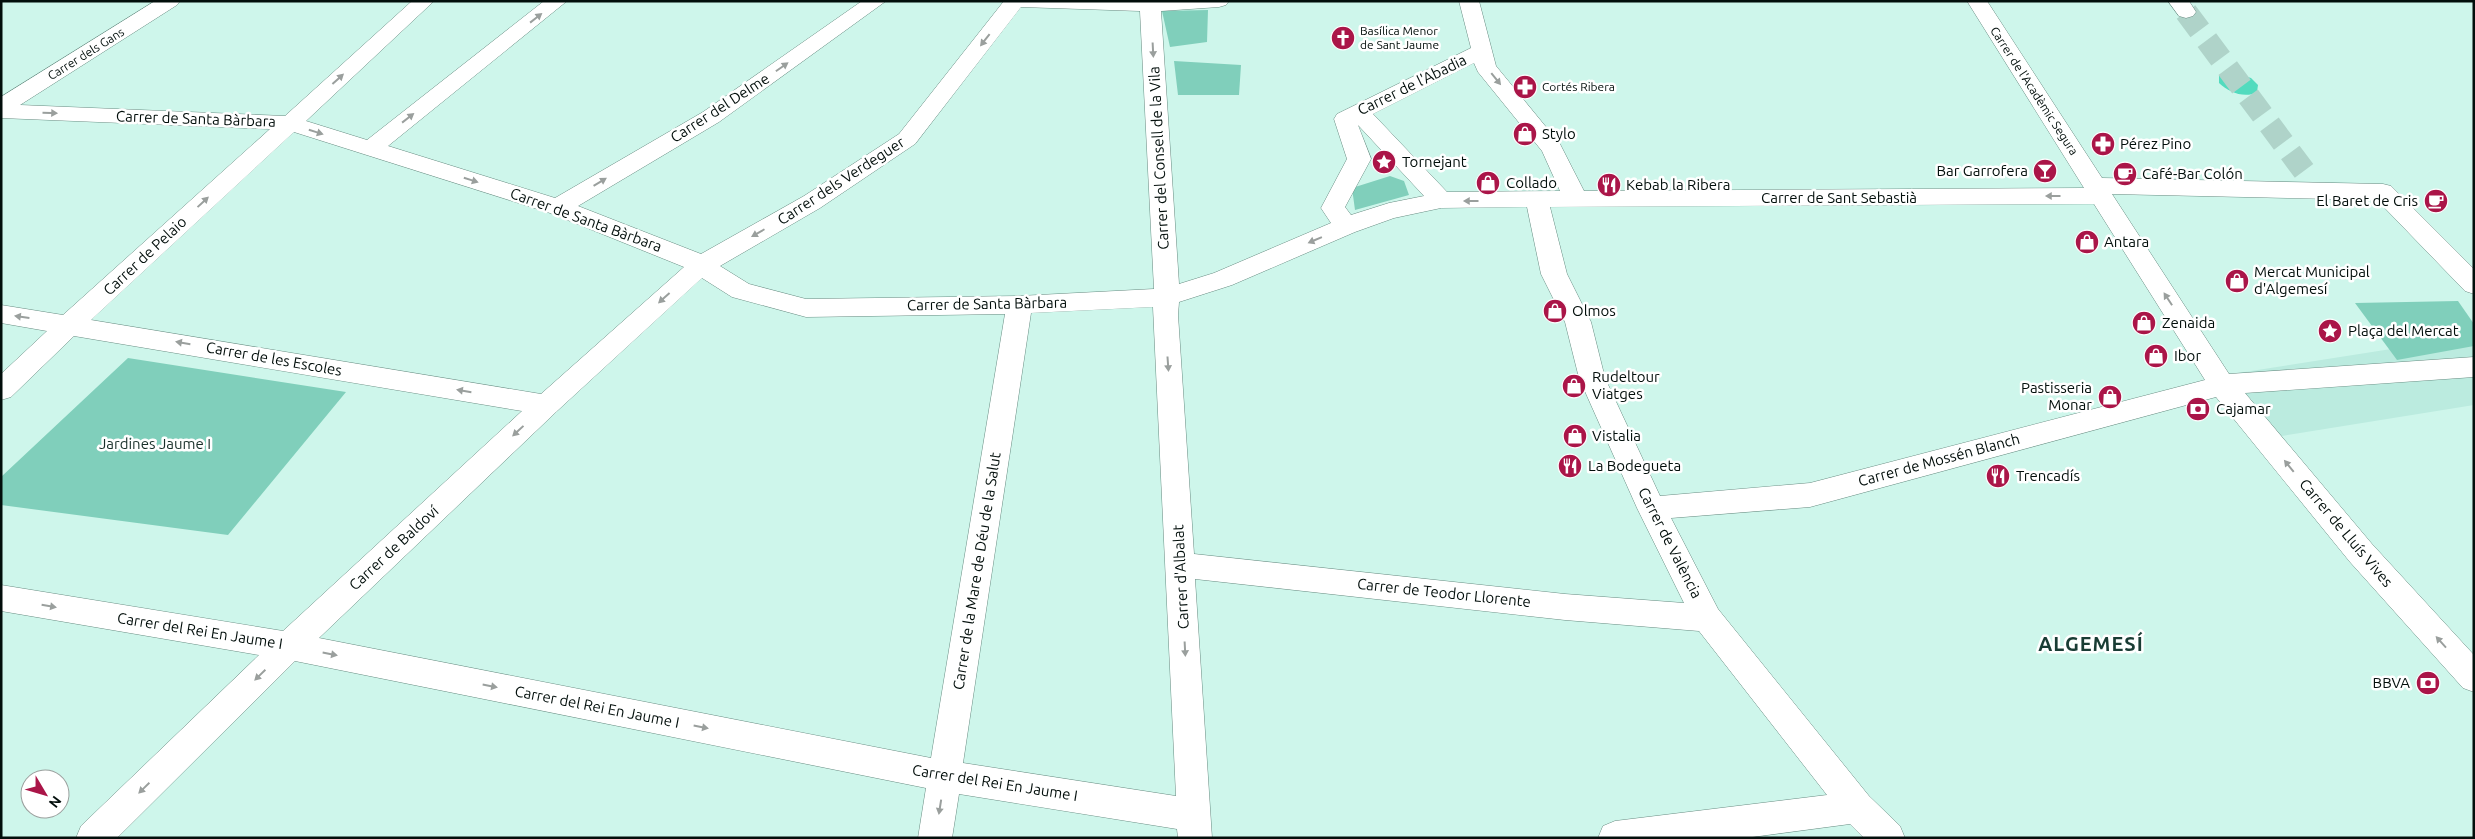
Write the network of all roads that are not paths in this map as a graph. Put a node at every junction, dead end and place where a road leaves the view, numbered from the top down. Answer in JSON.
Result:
{"nodes":[{"id":1,"x":170,"y":1,"type":"edge"},
{"id":2,"x":424,"y":1,"type":"edge"},
{"id":3,"x":556,"y":1,"type":"edge"},
{"id":4,"x":876,"y":1,"type":"edge"},
{"id":5,"x":1015,"y":1,"type":"edge"},
{"id":6,"x":1218,"y":1,"type":"edge"},
{"id":7,"x":1469,"y":1,"type":"edge"},
{"id":8,"x":1977,"y":1,"type":"edge"},
{"id":9,"x":1150,"y":3,"type":"edge"},
{"id":10,"x":1482,"y":51,"type":"junction"},
{"id":11,"x":1,"y":107,"type":"edge"},
{"id":12,"x":1,"y":112,"type":"edge"},
{"id":13,"x":1359,"y":112,"type":"junction"},
{"id":14,"x":289,"y":123,"type":"junction"},
{"id":15,"x":370,"y":149,"type":"junction"},
{"id":16,"x":2096,"y":187,"type":"junction"},
{"id":17,"x":1441,"y":200,"type":"junction"},
{"id":18,"x":1576,"y":200,"type":"junction"},
{"id":19,"x":1537,"y":201,"type":"junction"},
{"id":20,"x":558,"y":207,"type":"junction"},
{"id":21,"x":1346,"y":226,"type":"junction"},
{"id":22,"x":700,"y":266,"type":"junction"},
{"id":23,"x":2474,"y":285,"type":"edge"},
{"id":24,"x":1019,"y":305,"type":"junction"},
{"id":25,"x":1166,"y":306,"type":"junction"},
{"id":26,"x":1,"y":314,"type":"edge"},
{"id":27,"x":70,"y":324,"type":"junction"},
{"id":28,"x":2474,"y":367,"type":"edge"},
{"id":29,"x":2222,"y":385,"type":"junction"},
{"id":30,"x":1,"y":390,"type":"edge"},
{"id":31,"x":546,"y":405,"type":"junction"},
{"id":32,"x":1651,"y":508,"type":"junction"},
{"id":33,"x":1180,"y":565,"type":"junction"},
{"id":34,"x":1,"y":598,"type":"edge"},
{"id":35,"x":1707,"y":618,"type":"junction"},
{"id":36,"x":289,"y":646,"type":"junction"},
{"id":37,"x":2474,"y":678,"type":"edge"},
{"id":38,"x":944,"y":776,"type":"junction"},
{"id":39,"x":1857,"y":808,"type":"junction"},
{"id":40,"x":1194,"y":826,"type":"edge"},
{"id":41,"x":93,"y":838,"type":"edge"},
{"id":42,"x":935,"y":838,"type":"edge"},
{"id":43,"x":1615,"y":838,"type":"edge"},
{"id":44,"x":1888,"y":838,"type":"edge"}],
"edges":[{"from":1,"to":11,"type":"street","name":"Carrer dels Gans"},
{"from":14,"to":2,"type":"street","name":"Carrer de Pelaio","one_way":true},
{"from":15,"to":3,"type":"street","one_way":true},
{"from":20,"to":4,"type":"street","name":"Carrer del Delme","one_way":true},
{"from":5,"to":9,"type":"street"},
{"from":5,"to":22,"type":"street","name":"Carrer dels Verdeguer","one_way":true},
{"from":6,"to":9,"type":"street"},
{"from":7,"to":10,"type":"street"},
{"from":8,"to":16,"type":"street","name":"Carrer de l'Acadèmic Segura"},
{"from":9,"to":25,"type":"street","name":"Carrer del Consell de la Vila","one_way":true},
{"from":10,"to":13,"type":"street","name":"Carrer de l'Abadia"},
{"from":10,"to":18,"type":"street","one_way":true},
{"from":12,"to":14,"type":"street","name":"Carrer de Santa Bàrbara","one_way":true},
{"from":13,"to":17,"type":"street"},
{"from":13,"to":21,"type":"street","name":"Carrer de l'Abadia"},
{"from":14,"to":15,"type":"street","name":"Carrer de Santa Bàrbara","one_way":true},
{"from":27,"to":14,"type":"street","name":"Carrer de Pelaio","one_way":true},
{"from":15,"to":20,"type":"street","name":"Carrer de Santa Bàrbara","one_way":true},
{"from":16,"to":18,"type":"street","name":"Carrer de Sant Sebastià","one_way":true},
{"from":16,"to":23,"type":"street"},
{"from":29,"to":16,"type":"street","one_way":true},
{"from":19,"to":17,"type":"street","name":"Carrer de Sant Sebastià","one_way":true},
{"from":17,"to":21,"type":"street","name":"Carrer de Sant Sebastià"},
{"from":18,"to":19,"type":"street","name":"Carrer de Sant Sebastià"},
{"from":19,"to":32,"type":"street","name":"Carrer de València"},
{"from":20,"to":22,"type":"street","name":"Carrer de Santa Bàrbara"},
{"from":21,"to":25,"type":"street","name":"Carrer de Santa Bàrbara","one_way":true},
{"from":22,"to":24,"type":"street","name":"Carrer de Santa Bàrbara"},
{"from":22,"to":31,"type":"street","name":"Carrer de Baldoví","one_way":true},
{"from":24,"to":25,"type":"street","name":"Carrer de Santa Bàrbara"},
{"from":24,"to":38,"type":"street","name":"Carrer de la Mare de Déu de la Salut"},
{"from":25,"to":33,"type":"street","name":"Carrer d'Albalat","one_way":true},
{"from":27,"to":26,"type":"street","name":"Carrer de les Escoles","one_way":true},
{"from":27,"to":30,"type":"street","name":"Carrer de Pelaio"},
{"from":31,"to":27,"type":"street","name":"Carrer de les Escoles","one_way":true},
{"from":28,"to":29,"type":"street"},
{"from":29,"to":32,"type":"street","name":"Carrer de Mossén Blanch"},
{"from":37,"to":29,"type":"street","name":"Carrer de Lluís Vives","one_way":true},
{"from":31,"to":36,"type":"street","name":"Carrer de Baldoví","one_way":true},
{"from":32,"to":35,"type":"street","name":"Carrer de València"},
{"from":33,"to":35,"type":"street","name":"Carrer de Teodor Llorente"},
{"from":33,"to":40,"type":"street","name":"Carrer d'Albalat","one_way":true},
{"from":34,"to":36,"type":"street","name":"Carrer del Rei En Jaume I","one_way":true},
{"from":35,"to":39,"type":"street","name":"Carrer de València"},
{"from":36,"to":38,"type":"street","name":"Carrer del Rei En Jaume I","one_way":true},
{"from":36,"to":41,"type":"street","name":"Carrer de Baldoví","one_way":true},
{"from":38,"to":40,"type":"street","name":"Carrer del Rei En Jaume I"},
{"from":38,"to":42,"type":"street","name":"Carrer de la Mare de Déu de la Salut","one_way":true},
{"from":39,"to":43,"type":"street"},
{"from":39,"to":44,"type":"street","name":"Carrer de València"}]}
